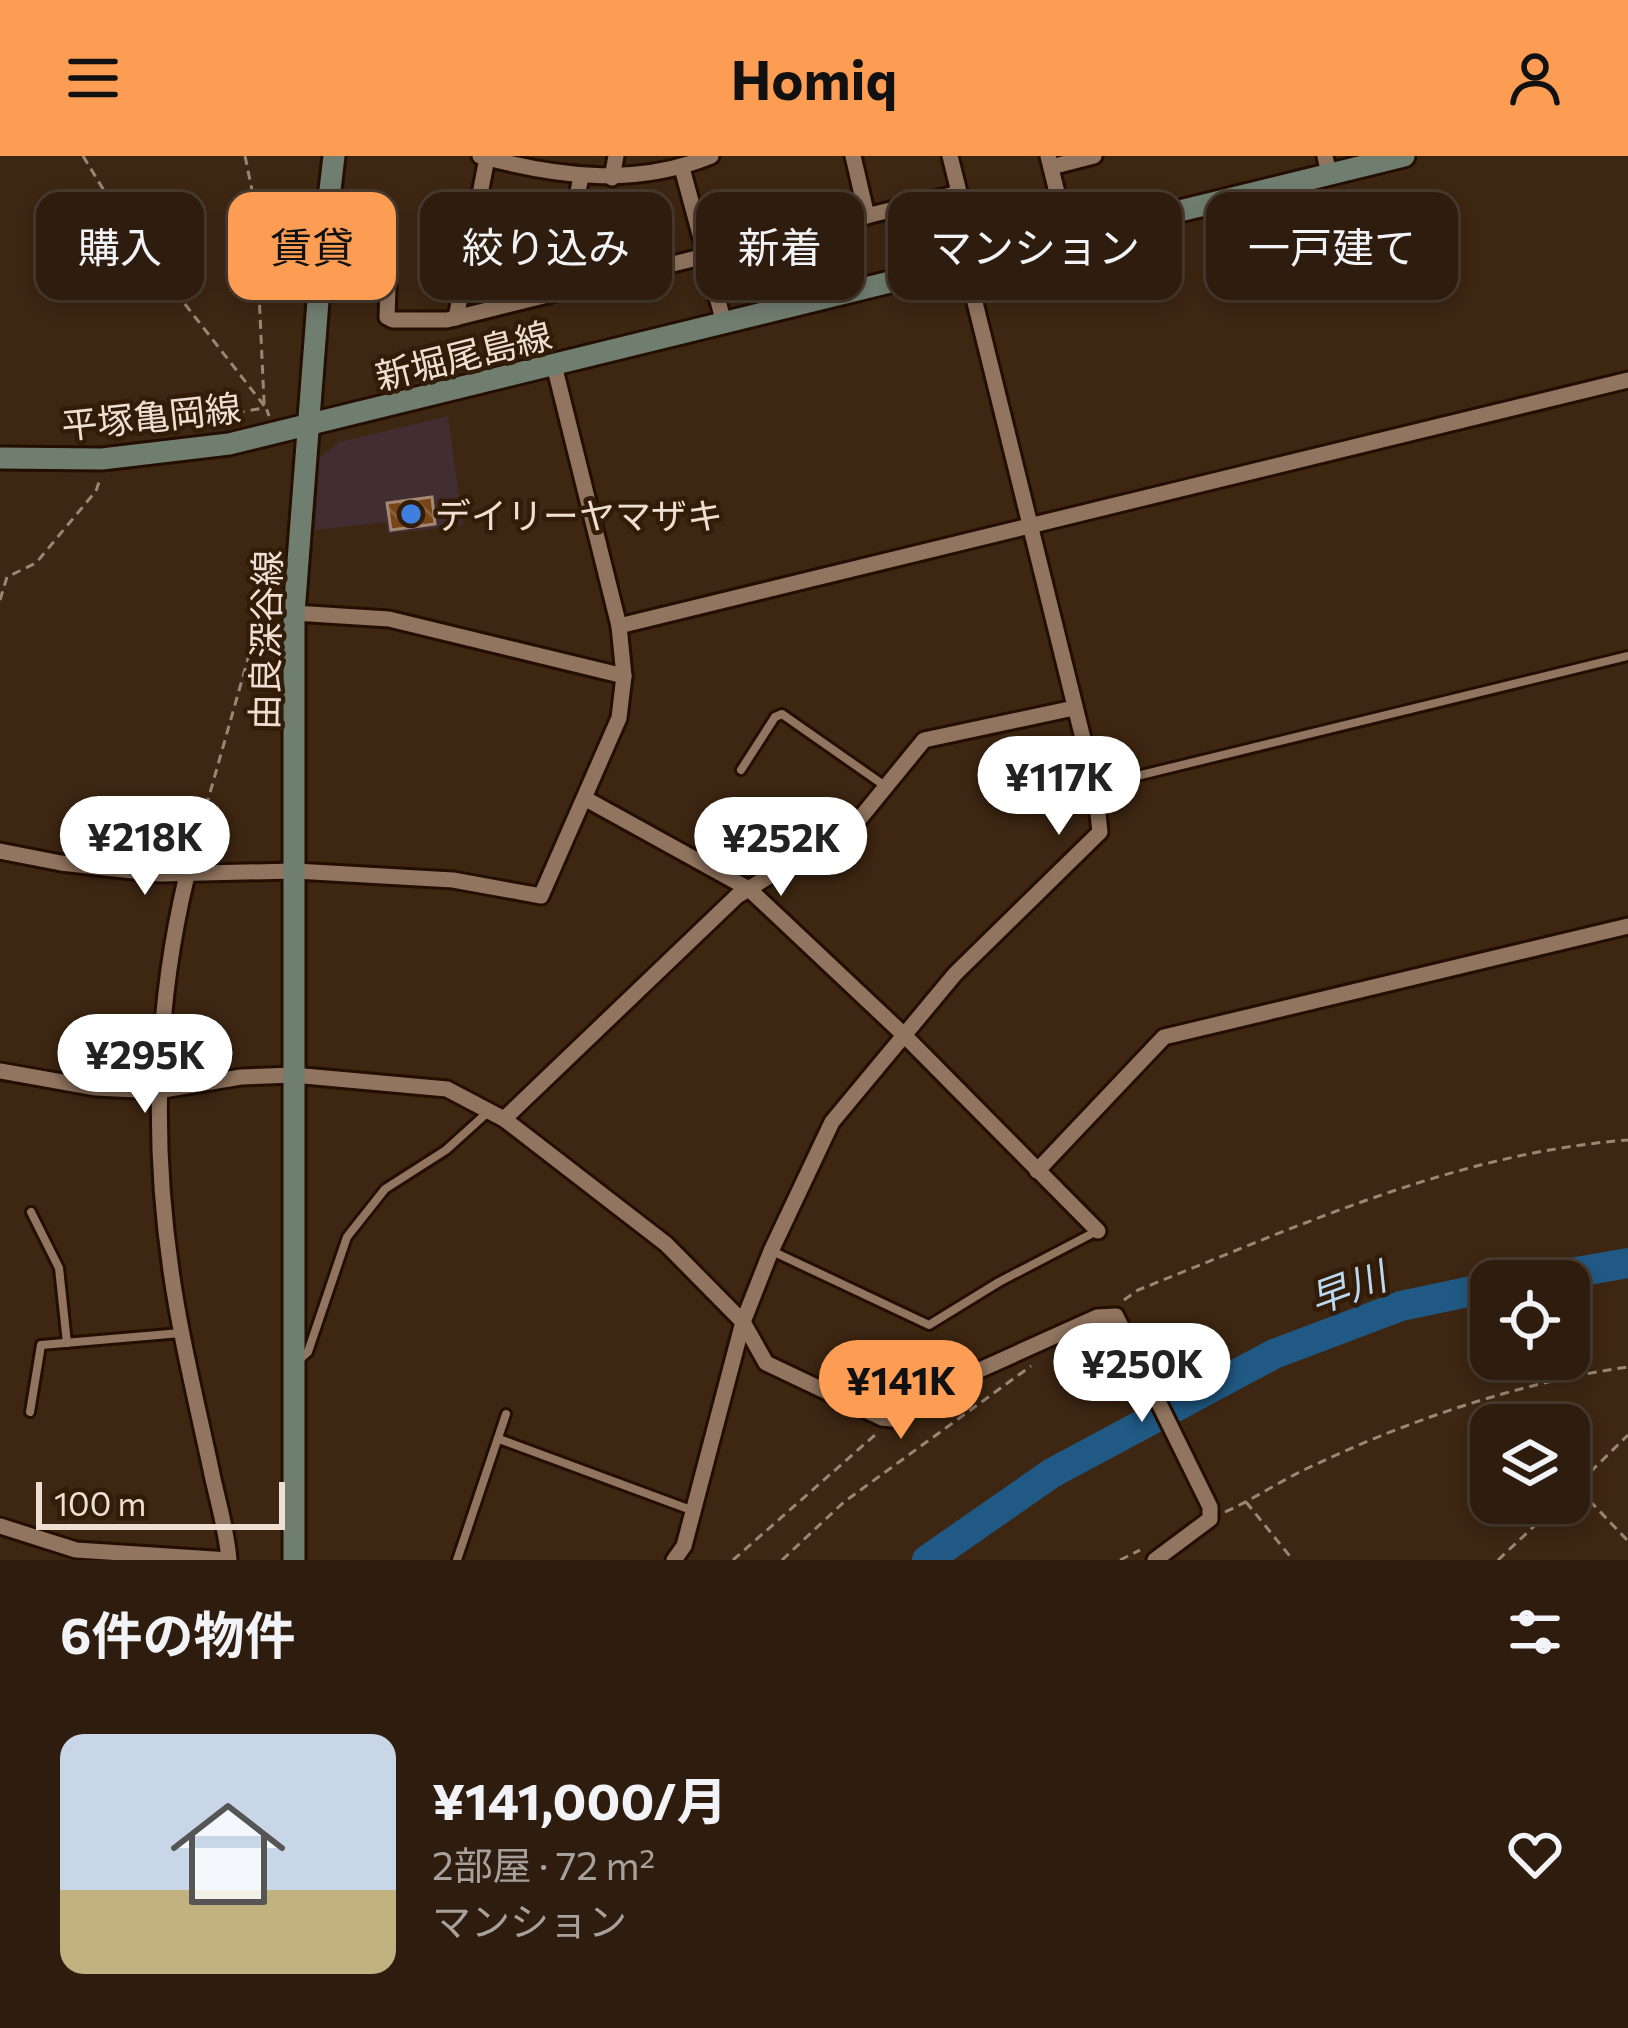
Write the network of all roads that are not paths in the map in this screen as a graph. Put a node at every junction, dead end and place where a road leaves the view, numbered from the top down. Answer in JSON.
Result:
{"nodes":[{"id":1,"x":334,"y":156,"type":"edge"},
{"id":2,"x":616,"y":156,"type":"edge"},
{"id":3,"x":711,"y":156,"type":"edge"},
{"id":4,"x":853,"y":156,"type":"edge"},
{"id":5,"x":950,"y":156,"type":"edge"},
{"id":6,"x":1094,"y":156,"type":"edge"},
{"id":7,"x":1404,"y":156,"type":"edge"},
{"id":8,"x":484,"y":157,"type":"edge"},
{"id":9,"x":509,"y":159,"type":"edge"},
{"id":10,"x":1049,"y":161,"type":"edge"},
{"id":11,"x":1327,"y":165,"type":"edge"},
{"id":12,"x":682,"y":168,"type":"junction"},
{"id":13,"x":581,"y":178,"type":"junction"},
{"id":14,"x":611,"y":178,"type":"junction"},
{"id":15,"x":330,"y":192,"type":"edge"},
{"id":16,"x":578,"y":192,"type":"edge"},
{"id":17,"x":959,"y":192,"type":"edge"},
{"id":18,"x":1057,"y":192,"type":"edge"},
{"id":19,"x":1182,"y":205,"type":"edge"},
{"id":20,"x":888,"y":211,"type":"edge"},
{"id":21,"x":867,"y":216,"type":"junction"},
{"id":22,"x":864,"y":217,"type":"edge"},
{"id":23,"x":696,"y":219,"type":"edge"},
{"id":24,"x":888,"y":282,"type":"edge"},
{"id":25,"x":318,"y":300,"type":"edge"},
{"id":26,"x":388,"y":300,"type":"edge"},
{"id":27,"x":527,"y":300,"type":"edge"},
{"id":28,"x":718,"y":300,"type":"edge"},
{"id":29,"x":980,"y":300,"type":"edge"},
{"id":30,"x":456,"y":318,"type":"junction"},
{"id":31,"x":724,"y":323,"type":"junction"},
{"id":32,"x":554,"y":365,"type":"junction"},
{"id":33,"x":1628,"y":380,"type":"edge"},
{"id":34,"x":308,"y":427,"type":"junction"},
{"id":35,"x":0,"y":458,"type":"edge"},
{"id":36,"x":1031,"y":527,"type":"junction"},
{"id":37,"x":294,"y":614,"type":"junction"},
{"id":38,"x":619,"y":626,"type":"junction"},
{"id":39,"x":1628,"y":656,"type":"edge"},
{"id":40,"x":624,"y":676,"type":"junction"},
{"id":41,"x":1073,"y":708,"type":"junction"},
{"id":42,"x":742,"y":770,"type":"dead end"},
{"id":43,"x":886,"y":787,"type":"junction"},
{"id":44,"x":1095,"y":787,"type":"junction"},
{"id":45,"x":586,"y":799,"type":"junction"},
{"id":46,"x":198,"y":834,"type":"road end"},
{"id":47,"x":0,"y":851,"type":"edge"},
{"id":48,"x":295,"y":871,"type":"junction"},
{"id":49,"x":186,"y":876,"type":"junction"},
{"id":50,"x":749,"y":889,"type":"junction"},
{"id":51,"x":1628,"y":926,"type":"edge"},
{"id":52,"x":904,"y":1035,"type":"junction"},
{"id":53,"x":0,"y":1071,"type":"edge"},
{"id":54,"x":293,"y":1075,"type":"junction"},
{"id":55,"x":157,"y":1091,"type":"junction"},
{"id":56,"x":496,"y":1115,"type":"junction"},
{"id":57,"x":1037,"y":1171,"type":"junction"},
{"id":58,"x":31,"y":1212,"type":"dead end"},
{"id":59,"x":1098,"y":1231,"type":"joint"},
{"id":60,"x":771,"y":1251,"type":"junction"},
{"id":61,"x":743,"y":1322,"type":"junction"},
{"id":62,"x":182,"y":1333,"type":"junction"},
{"id":63,"x":67,"y":1343,"type":"junction"},
{"id":64,"x":294,"y":1364,"type":"junction"},
{"id":65,"x":30,"y":1412,"type":"dead end"},
{"id":66,"x":506,"y":1414,"type":"dead end"},
{"id":67,"x":499,"y":1438,"type":"junction"},
{"id":68,"x":692,"y":1510,"type":"junction"},
{"id":69,"x":0,"y":1526,"type":"edge"},
{"id":70,"x":294,"y":1560,"type":"edge"},
{"id":71,"x":457,"y":1560,"type":"edge"},
{"id":72,"x":674,"y":1560,"type":"edge"},
{"id":73,"x":1155,"y":1560,"type":"edge"}],
"edges":[{"from":1,"to":15,"type":"main road","name":"由良深谷線"},
{"from":2,"to":14,"type":"street"},
{"from":3,"to":12,"type":"street"},
{"from":4,"to":21,"type":"street"},
{"from":5,"to":17,"type":"street"},
{"from":6,"to":10,"type":"street"},
{"from":7,"to":11,"type":"main road","name":"新堀尾島線"},
{"from":8,"to":9,"type":"street"},
{"from":8,"to":30,"type":"street"},
{"from":9,"to":13,"type":"street"},
{"from":10,"to":18,"type":"street"},
{"from":11,"to":19,"type":"main road","name":"新堀尾島線"},
{"from":12,"to":14,"type":"street"},
{"from":12,"to":23,"type":"street"},
{"from":13,"to":14,"type":"street"},
{"from":13,"to":16,"type":"street"},
{"from":20,"to":21,"type":"street"},
{"from":21,"to":22,"type":"street"},
{"from":24,"to":31,"type":"main road","name":"新堀尾島線"},
{"from":25,"to":34,"type":"main road","name":"由良深谷線"},
{"from":26,"to":30,"type":"street"},
{"from":27,"to":30,"type":"street"},
{"from":28,"to":31,"type":"street"},
{"from":29,"to":36,"type":"street"},
{"from":31,"to":32,"type":"main road","name":"新堀尾島線"},
{"from":32,"to":34,"type":"main road","name":"新堀尾島線"},
{"from":32,"to":38,"type":"street"},
{"from":33,"to":36,"type":"street"},
{"from":34,"to":35,"type":"main road","name":"平塚亀岡線"},
{"from":34,"to":37,"type":"main road","name":"由良深谷線"},
{"from":36,"to":38,"type":"street"},
{"from":36,"to":41,"type":"street"},
{"from":37,"to":40,"type":"street"},
{"from":37,"to":48,"type":"main road","name":"由良深谷線"},
{"from":38,"to":40,"type":"street"},
{"from":39,"to":44,"type":"lane"},
{"from":40,"to":45,"type":"street"},
{"from":41,"to":43,"type":"street"},
{"from":41,"to":44,"type":"street"},
{"from":42,"to":43,"type":"lane"},
{"from":43,"to":50,"type":"street"},
{"from":44,"to":52,"type":"street"},
{"from":45,"to":48,"type":"street"},
{"from":45,"to":50,"type":"street"},
{"from":46,"to":49,"type":"street"},
{"from":47,"to":49,"type":"street"},
{"from":48,"to":49,"type":"street"},
{"from":48,"to":54,"type":"main road","name":"由良深谷線"},
{"from":49,"to":55,"type":"street"},
{"from":50,"to":52,"type":"street"},
{"from":50,"to":56,"type":"street"},
{"from":51,"to":57,"type":"street"},
{"from":52,"to":57,"type":"street"},
{"from":52,"to":60,"type":"street"},
{"from":53,"to":55,"type":"street"},
{"from":54,"to":55,"type":"street"},
{"from":54,"to":56,"type":"street"},
{"from":54,"to":64,"type":"main road","name":"由良深谷線"},
{"from":55,"to":62,"type":"street"},
{"from":56,"to":61,"type":"street"},
{"from":56,"to":64,"type":"lane"},
{"from":57,"to":59,"type":"street"},
{"from":58,"to":63,"type":"lane"},
{"from":59,"to":60,"type":"lane"},
{"from":60,"to":61,"type":"street"},
{"from":61,"to":68,"type":"street"},
{"from":61,"to":73,"type":"street"},
{"from":62,"to":63,"type":"lane"},
{"from":62,"to":69,"type":"street"},
{"from":63,"to":65,"type":"lane"},
{"from":64,"to":70,"type":"main road","name":"由良深谷線"},
{"from":66,"to":67,"type":"lane"},
{"from":67,"to":68,"type":"lane"},
{"from":67,"to":71,"type":"lane"},
{"from":68,"to":72,"type":"street"}]}
